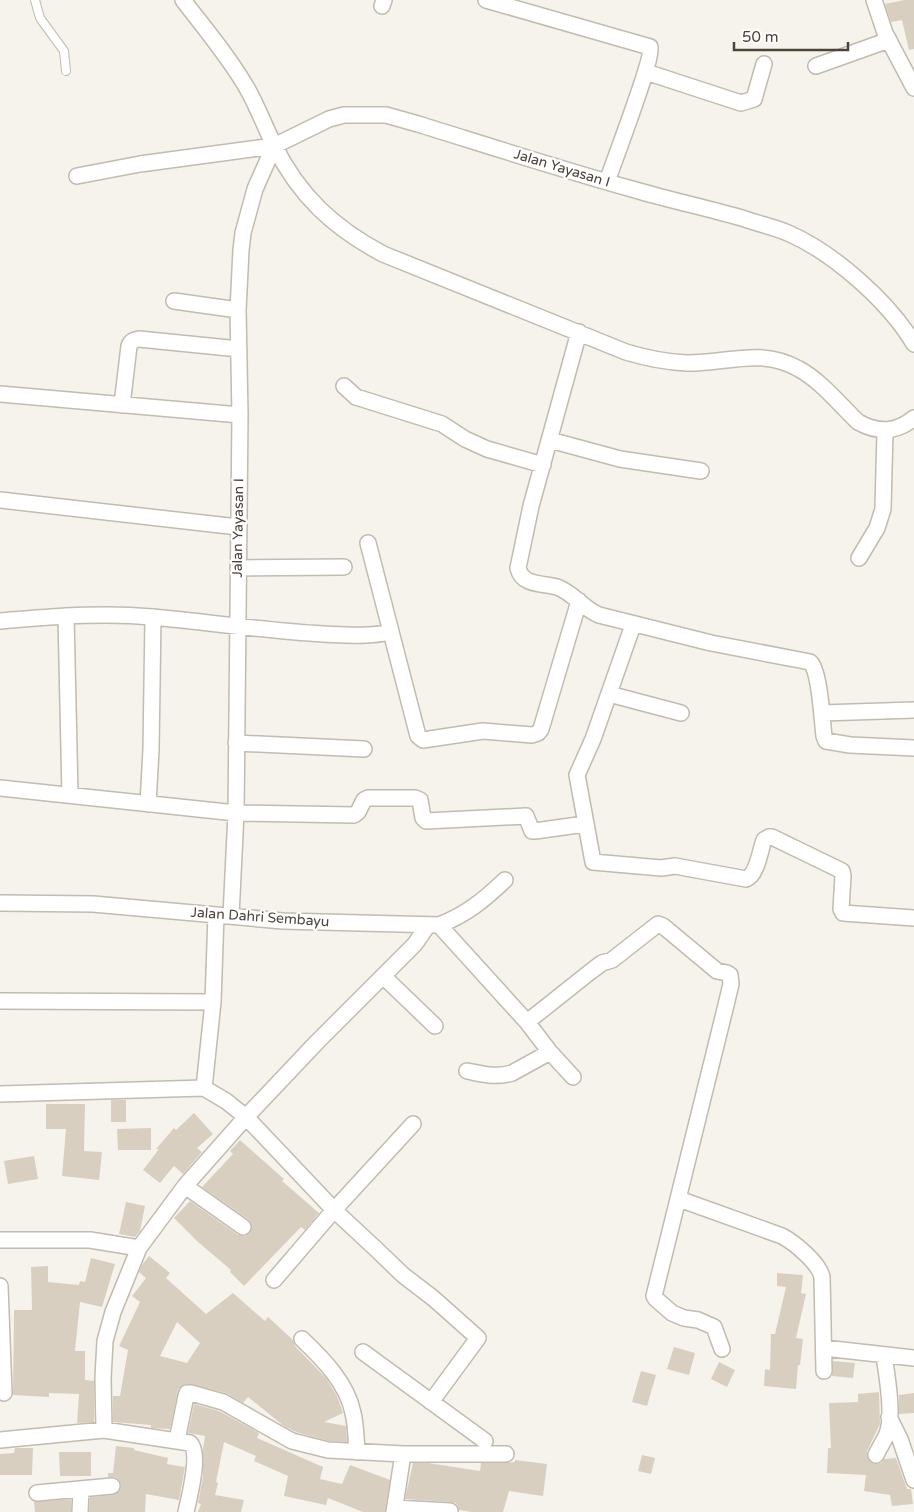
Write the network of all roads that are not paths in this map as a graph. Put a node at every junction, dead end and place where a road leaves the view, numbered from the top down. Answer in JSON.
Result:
{"nodes":[{"id":1,"x":35,"y":0,"type":"edge"},
{"id":2,"x":183,"y":0,"type":"edge"},
{"id":3,"x":489,"y":0,"type":"edge"},
{"id":4,"x":874,"y":0,"type":"edge"},
{"id":5,"x":889,"y":40,"type":"junction"},
{"id":6,"x":764,"y":64,"type":"dead end"},
{"id":7,"x":816,"y":66,"type":"dead end"},
{"id":8,"x":66,"y":71,"type":"dead end"},
{"id":9,"x":646,"y":72,"type":"junction"},
{"id":10,"x":914,"y":88,"type":"edge"},
{"id":11,"x":274,"y":146,"type":"junction"},
{"id":12,"x":77,"y":176,"type":"dead end"},
{"id":13,"x":607,"y":182,"type":"junction"},
{"id":14,"x":174,"y":301,"type":"dead end"},
{"id":15,"x":238,"y":310,"type":"junction"},
{"id":16,"x":579,"y":332,"type":"junction"},
{"id":17,"x":914,"y":344,"type":"edge"},
{"id":18,"x":239,"y":348,"type":"junction"},
{"id":19,"x":344,"y":386,"type":"dead end"},
{"id":20,"x":0,"y":394,"type":"edge"},
{"id":21,"x":122,"y":405,"type":"junction"},
{"id":22,"x":240,"y":415,"type":"junction"},
{"id":23,"x":914,"y":418,"type":"edge"},
{"id":24,"x":885,"y":431,"type":"junction"},
{"id":25,"x":550,"y":440,"type":"junction"},
{"id":26,"x":543,"y":465,"type":"junction"},
{"id":27,"x":700,"y":471,"type":"dead end"},
{"id":28,"x":0,"y":500,"type":"edge"},
{"id":29,"x":238,"y":527,"type":"junction"},
{"id":30,"x":368,"y":543,"type":"dead end"},
{"id":31,"x":859,"y":558,"type":"dead end"},
{"id":32,"x":238,"y":568,"type":"junction"},
{"id":33,"x":344,"y":568,"type":"dead end"},
{"id":34,"x":579,"y":600,"type":"junction"},
{"id":35,"x":66,"y":616,"type":"junction"},
{"id":36,"x":152,"y":617,"type":"junction"},
{"id":37,"x":0,"y":620,"type":"edge"},
{"id":38,"x":633,"y":625,"type":"junction"},
{"id":39,"x":237,"y":627,"type":"junction"},
{"id":40,"x":391,"y":632,"type":"junction"},
{"id":41,"x":609,"y":694,"type":"junction"},
{"id":42,"x":914,"y":710,"type":"edge"},
{"id":43,"x":681,"y":714,"type":"dead end"},
{"id":44,"x":822,"y":714,"type":"junction"},
{"id":45,"x":236,"y":743,"type":"junction"},
{"id":46,"x":914,"y":748,"type":"edge"},
{"id":47,"x":364,"y":749,"type":"dead end"},
{"id":48,"x":0,"y":788,"type":"edge"},
{"id":49,"x":70,"y":795,"type":"junction"},
{"id":50,"x":148,"y":804,"type":"junction"},
{"id":51,"x":236,"y":813,"type":"junction"},
{"id":52,"x":585,"y":824,"type":"junction"},
{"id":53,"x":505,"y":880,"type":"dead end"},
{"id":54,"x":0,"y":903,"type":"edge"},
{"id":55,"x":223,"y":916,"type":"junction"},
{"id":56,"x":914,"y":918,"type":"edge"},
{"id":57,"x":434,"y":925,"type":"junction"},
{"id":58,"x":384,"y":977,"type":"junction"},
{"id":59,"x":0,"y":1001,"type":"edge"},
{"id":60,"x":213,"y":1002,"type":"junction"},
{"id":61,"x":527,"y":1022,"type":"junction"},
{"id":62,"x":434,"y":1026,"type":"dead end"},
{"id":63,"x":550,"y":1052,"type":"junction"},
{"id":64,"x":467,"y":1070,"type":"dead end"},
{"id":65,"x":573,"y":1077,"type":"dead end"},
{"id":66,"x":204,"y":1088,"type":"junction"},
{"id":67,"x":0,"y":1094,"type":"edge"},
{"id":68,"x":246,"y":1116,"type":"junction"},
{"id":69,"x":413,"y":1124,"type":"dead end"},
{"id":70,"x":185,"y":1186,"type":"junction"},
{"id":71,"x":679,"y":1199,"type":"junction"},
{"id":72,"x":334,"y":1210,"type":"junction"},
{"id":73,"x":243,"y":1227,"type":"dead end"},
{"id":74,"x":0,"y":1240,"type":"edge"},
{"id":75,"x":139,"y":1248,"type":"junction"},
{"id":76,"x":274,"y":1280,"type":"dead end"},
{"id":77,"x":0,"y":1286,"type":"edge"},
{"id":78,"x":302,"y":1339,"type":"dead end"},
{"id":79,"x":824,"y":1348,"type":"junction"},
{"id":80,"x":722,"y":1349,"type":"dead end"},
{"id":81,"x":363,"y":1352,"type":"dead end"},
{"id":82,"x":884,"y":1356,"type":"junction"},
{"id":83,"x":914,"y":1358,"type":"edge"},
{"id":84,"x":824,"y":1371,"type":"dead end"},
{"id":85,"x":4,"y":1393,"type":"dead end"},
{"id":86,"x":431,"y":1402,"type":"junction"},
{"id":87,"x":889,"y":1417,"type":"junction"},
{"id":88,"x":104,"y":1430,"type":"junction"},
{"id":89,"x":0,"y":1440,"type":"edge"},
{"id":90,"x":177,"y":1440,"type":"junction"},
{"id":91,"x":485,"y":1441,"type":"dead end"},
{"id":92,"x":357,"y":1452,"type":"junction"},
{"id":93,"x":403,"y":1454,"type":"junction"},
{"id":94,"x":506,"y":1454,"type":"dead end"},
{"id":95,"x":876,"y":1455,"type":"dead end"},
{"id":96,"x":914,"y":1480,"type":"edge"},
{"id":97,"x":112,"y":1486,"type":"dead end"},
{"id":98,"x":81,"y":1489,"type":"junction"},
{"id":99,"x":36,"y":1493,"type":"dead end"},
{"id":100,"x":394,"y":1510,"type":"edge"},
{"id":101,"x":450,"y":1511,"type":"dead end"},
{"id":102,"x":80,"y":1512,"type":"edge"},
{"id":103,"x":186,"y":1512,"type":"edge"}],
"edges":[{"from":1,"to":8,"type":"lane"},
{"from":2,"to":11,"type":"street"},
{"from":3,"to":9,"type":"street"},
{"from":4,"to":5,"type":"street"},
{"from":5,"to":7,"type":"street"},
{"from":5,"to":10,"type":"street"},
{"from":6,"to":9,"type":"street"},
{"from":9,"to":13,"type":"street"},
{"from":11,"to":12,"type":"street"},
{"from":11,"to":13,"type":"street","name":"Jalan Yayasan I"},
{"from":11,"to":15,"type":"street","name":"Jalan Yayasan I"},
{"from":11,"to":16,"type":"street"},
{"from":13,"to":17,"type":"street","name":"Jalan Yayasan I"},
{"from":14,"to":15,"type":"street"},
{"from":15,"to":18,"type":"street","name":"Jalan Yayasan I"},
{"from":16,"to":24,"type":"street"},
{"from":16,"to":25,"type":"street"},
{"from":18,"to":21,"type":"street"},
{"from":18,"to":22,"type":"street","name":"Jalan Yayasan I"},
{"from":19,"to":26,"type":"street"},
{"from":20,"to":21,"type":"street"},
{"from":21,"to":22,"type":"street"},
{"from":22,"to":29,"type":"street","name":"Jalan Yayasan I"},
{"from":23,"to":24,"type":"street"},
{"from":24,"to":31,"type":"street"},
{"from":25,"to":26,"type":"street"},
{"from":25,"to":27,"type":"street"},
{"from":26,"to":34,"type":"street"},
{"from":28,"to":29,"type":"street"},
{"from":29,"to":32,"type":"street","name":"Jalan Yayasan I"},
{"from":30,"to":40,"type":"street"},
{"from":32,"to":33,"type":"street"},
{"from":32,"to":39,"type":"street","name":"Jalan Yayasan I"},
{"from":34,"to":38,"type":"street"},
{"from":34,"to":40,"type":"street"},
{"from":35,"to":36,"type":"street"},
{"from":35,"to":37,"type":"street"},
{"from":35,"to":49,"type":"street"},
{"from":36,"to":39,"type":"street"},
{"from":36,"to":50,"type":"street"},
{"from":38,"to":41,"type":"street"},
{"from":38,"to":44,"type":"street"},
{"from":39,"to":40,"type":"street"},
{"from":39,"to":45,"type":"street","name":"Jalan Yayasan I"},
{"from":41,"to":43,"type":"street"},
{"from":41,"to":52,"type":"street"},
{"from":42,"to":44,"type":"street"},
{"from":44,"to":46,"type":"street"},
{"from":45,"to":47,"type":"street"},
{"from":45,"to":51,"type":"street","name":"Jalan Yayasan I"},
{"from":48,"to":49,"type":"street"},
{"from":49,"to":50,"type":"street"},
{"from":50,"to":51,"type":"street"},
{"from":51,"to":52,"type":"street"},
{"from":51,"to":55,"type":"street","name":"Jalan Yayasan I"},
{"from":52,"to":56,"type":"street"},
{"from":53,"to":57,"type":"street","name":"Jalan Dahri Sembayu"},
{"from":54,"to":55,"type":"street","name":"Jalan Dahri Sembayu"},
{"from":55,"to":57,"type":"street","name":"Jalan Dahri Sembayu"},
{"from":55,"to":60,"type":"street","name":"Jalan Yayasan I"},
{"from":57,"to":58,"type":"street"},
{"from":57,"to":61,"type":"street"},
{"from":58,"to":62,"type":"street"},
{"from":58,"to":68,"type":"street"},
{"from":59,"to":60,"type":"street"},
{"from":60,"to":66,"type":"street","name":"Jalan Yayasan I"},
{"from":61,"to":63,"type":"street"},
{"from":61,"to":71,"type":"street"},
{"from":63,"to":64,"type":"street"},
{"from":63,"to":65,"type":"street"},
{"from":66,"to":67,"type":"street"},
{"from":66,"to":68,"type":"street"},
{"from":68,"to":70,"type":"street"},
{"from":68,"to":72,"type":"street"},
{"from":69,"to":72,"type":"street"},
{"from":70,"to":73,"type":"street"},
{"from":70,"to":75,"type":"street"},
{"from":71,"to":79,"type":"street"},
{"from":71,"to":80,"type":"street"},
{"from":72,"to":76,"type":"street"},
{"from":72,"to":86,"type":"street"},
{"from":74,"to":75,"type":"street"},
{"from":75,"to":88,"type":"street"},
{"from":77,"to":85,"type":"street"},
{"from":78,"to":92,"type":"street"},
{"from":79,"to":82,"type":"street"},
{"from":79,"to":84,"type":"street"},
{"from":81,"to":86,"type":"street"},
{"from":82,"to":83,"type":"street"},
{"from":82,"to":87,"type":"street"},
{"from":86,"to":91,"type":"street"},
{"from":87,"to":95,"type":"street"},
{"from":87,"to":96,"type":"street"},
{"from":88,"to":89,"type":"street"},
{"from":88,"to":90,"type":"street"},
{"from":90,"to":92,"type":"street"},
{"from":90,"to":103,"type":"street"},
{"from":92,"to":93,"type":"street"},
{"from":93,"to":94,"type":"street"},
{"from":93,"to":100,"type":"street"},
{"from":97,"to":98,"type":"street"},
{"from":98,"to":99,"type":"street"},
{"from":98,"to":102,"type":"street"},
{"from":100,"to":101,"type":"street"}]}
